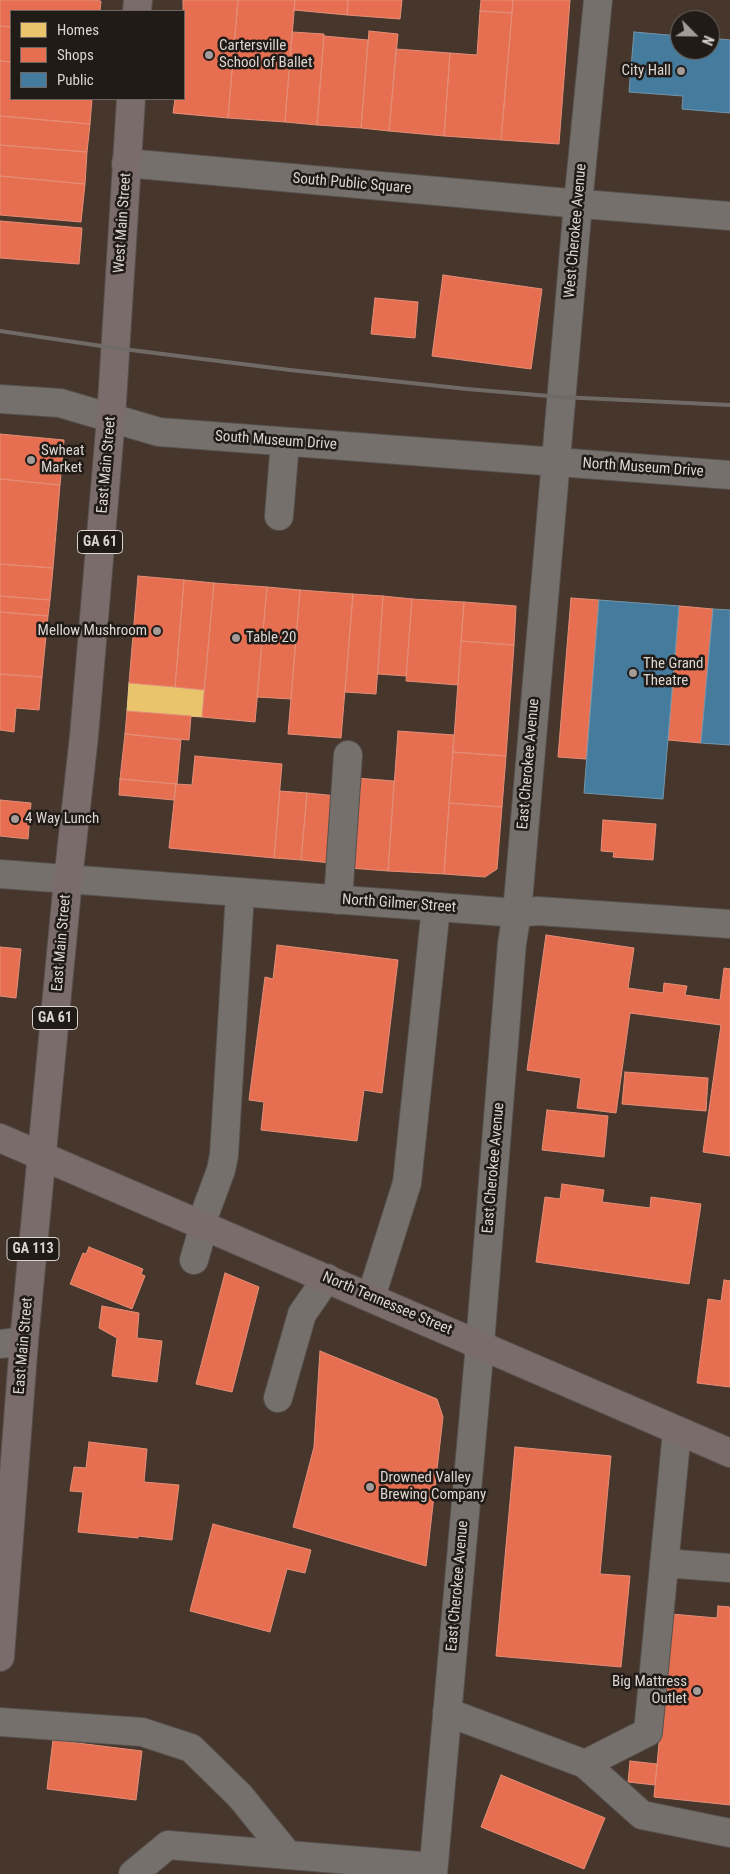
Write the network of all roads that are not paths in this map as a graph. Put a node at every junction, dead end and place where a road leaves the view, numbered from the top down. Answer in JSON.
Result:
{"nodes":[{"id":1,"x":598,"y":0,"type":"edge"},
{"id":2,"x":131,"y":100,"type":"edge"},
{"id":3,"x":126,"y":163,"type":"junction"},
{"id":4,"x":578,"y":204,"type":"junction"},
{"id":5,"x":730,"y":216,"type":"edge"},
{"id":6,"x":115,"y":348,"type":"joint"},
{"id":7,"x":0,"y":399,"type":"edge"},
{"id":8,"x":111,"y":418,"type":"junction"},
{"id":9,"x":286,"y":442,"type":"junction"},
{"id":10,"x":555,"y":461,"type":"junction"},
{"id":11,"x":730,"y":475,"type":"edge"},
{"id":12,"x":279,"y":516,"type":"dead end"},
{"id":13,"x":348,"y":756,"type":"dead end"},
{"id":14,"x":0,"y":874,"type":"edge"},
{"id":15,"x":68,"y":880,"type":"junction"},
{"id":16,"x":240,"y":893,"type":"junction"},
{"id":17,"x":338,"y":900,"type":"junction"},
{"id":18,"x":436,"y":907,"type":"junction"},
{"id":19,"x":517,"y":913,"type":"junction"},
{"id":20,"x":730,"y":924,"type":"edge"},
{"id":21,"x":0,"y":1138,"type":"edge"},
{"id":22,"x":42,"y":1156,"type":"junction"},
{"id":23,"x":202,"y":1225,"type":"junction"},
{"id":24,"x":194,"y":1260,"type":"dead end"},
{"id":25,"x":327,"y":1278,"type":"junction"},
{"id":26,"x":371,"y":1297,"type":"junction"},
{"id":27,"x":12,"y":1342,"type":"edge"},
{"id":28,"x":480,"y":1344,"type":"junction"},
{"id":29,"x":278,"y":1398,"type":"dead end"},
{"id":30,"x":677,"y":1431,"type":"junction"},
{"id":31,"x":730,"y":1453,"type":"edge"},
{"id":32,"x":664,"y":1563,"type":"junction"},
{"id":33,"x":730,"y":1568,"type":"edge"},
{"id":34,"x":0,"y":1645,"type":"edge"},
{"id":35,"x":447,"y":1712,"type":"junction"},
{"id":36,"x":0,"y":1722,"type":"edge"},
{"id":37,"x":585,"y":1764,"type":"junction"},
{"id":38,"x":730,"y":1833,"type":"edge"},
{"id":39,"x":288,"y":1855,"type":"junction"},
{"id":40,"x":433,"y":1871,"type":"edge"},
{"id":41,"x":133,"y":1874,"type":"edge"}],
"edges":[{"from":1,"to":4,"type":"street","name":"West Cherokee Avenue"},
{"from":2,"to":3,"type":"main road","name":"West Main Street","number":"GA 61"},
{"from":3,"to":4,"type":"street","name":"South Public Square"},
{"from":3,"to":6,"type":"main road","name":"West Main Street","number":"GA 61"},
{"from":4,"to":5,"type":"street","name":"South Public Square"},
{"from":4,"to":10,"type":"street","name":"West Cherokee Avenue"},
{"from":6,"to":8,"type":"main road","name":"East Main Street","number":"GA 61"},
{"from":7,"to":8,"type":"street","name":"South Museum Drive"},
{"from":8,"to":9,"type":"street","name":"South Museum Drive"},
{"from":8,"to":15,"type":"main road","name":"East Main Street","number":"GA 61"},
{"from":9,"to":10,"type":"street","name":"South Museum Drive"},
{"from":9,"to":12,"type":"street"},
{"from":10,"to":11,"type":"street","name":"North Museum Drive"},
{"from":10,"to":19,"type":"street","name":"East Cherokee Avenue"},
{"from":13,"to":17,"type":"street"},
{"from":14,"to":15,"type":"street","name":"North Gilmer Street"},
{"from":15,"to":16,"type":"street","name":"North Gilmer Street"},
{"from":15,"to":22,"type":"main road","name":"East Main Street","number":"GA 61"},
{"from":16,"to":17,"type":"street","name":"North Gilmer Street"},
{"from":16,"to":23,"type":"street"},
{"from":17,"to":18,"type":"street","name":"North Gilmer Street"},
{"from":18,"to":19,"type":"street","name":"North Gilmer Street"},
{"from":18,"to":26,"type":"street"},
{"from":19,"to":20,"type":"street","name":"North Gilmer Street"},
{"from":19,"to":28,"type":"street","name":"East Cherokee Avenue"},
{"from":21,"to":22,"type":"main road","name":"North Tennessee Street"},
{"from":22,"to":23,"type":"main road","name":"North Tennessee Street"},
{"from":22,"to":27,"type":"main road","name":"East Main Street","number":"GA 113"},
{"from":23,"to":24,"type":"street"},
{"from":23,"to":25,"type":"main road","name":"North Tennessee Street"},
{"from":25,"to":26,"type":"main road","name":"North Tennessee Street"},
{"from":25,"to":29,"type":"street"},
{"from":26,"to":28,"type":"main road","name":"North Tennessee Street"},
{"from":27,"to":34,"type":"main road","name":"East Main Street","number":"GA 113"},
{"from":28,"to":30,"type":"main road","name":"North Tennessee Street"},
{"from":28,"to":35,"type":"street","name":"East Cherokee Avenue"},
{"from":30,"to":31,"type":"main road","name":"North Tennessee Street"},
{"from":30,"to":32,"type":"street"},
{"from":32,"to":33,"type":"street"},
{"from":32,"to":37,"type":"street"},
{"from":35,"to":37,"type":"street"},
{"from":35,"to":40,"type":"street","name":"East Cherokee Avenue"},
{"from":36,"to":39,"type":"street"},
{"from":37,"to":38,"type":"street"},
{"from":39,"to":40,"type":"street"},
{"from":39,"to":41,"type":"street"}]}
